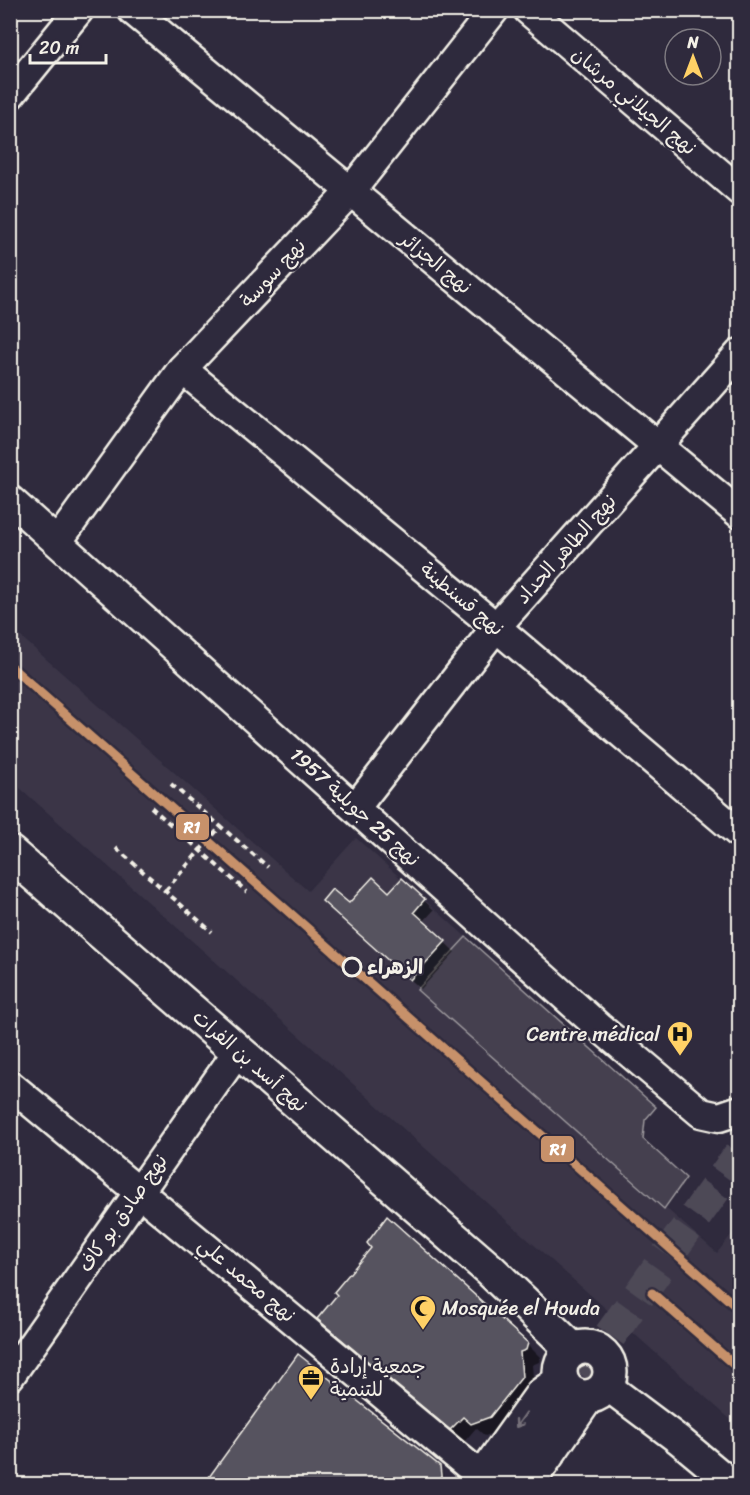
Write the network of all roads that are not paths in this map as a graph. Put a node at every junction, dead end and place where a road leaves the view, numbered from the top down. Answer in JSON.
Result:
{"nodes":[{"id":1,"x":79,"y":10,"type":"edge"},
{"id":2,"x":132,"y":10,"type":"edge"},
{"id":3,"x":494,"y":10,"type":"edge"},
{"id":4,"x":528,"y":10,"type":"edge"},
{"id":5,"x":10,"y":95,"type":"edge"},
{"id":6,"x":740,"y":191,"type":"edge"},
{"id":7,"x":350,"y":192,"type":"junction"},
{"id":8,"x":740,"y":353,"type":"edge"},
{"id":9,"x":182,"y":369,"type":"junction"},
{"id":10,"x":658,"y":446,"type":"junction"},
{"id":11,"x":10,"y":500,"type":"edge"},
{"id":12,"x":740,"y":514,"type":"edge"},
{"id":13,"x":58,"y":541,"type":"junction"},
{"id":14,"x":496,"y":627,"type":"junction"},
{"id":15,"x":356,"y":807,"type":"junction"},
{"id":16,"x":740,"y":834,"type":"edge"},
{"id":17,"x":10,"y":853,"type":"edge"},
{"id":18,"x":238,"y":1051,"type":"junction"},
{"id":19,"x":10,"y":1085,"type":"edge"},
{"id":20,"x":740,"y":1110,"type":"edge"},
{"id":21,"x":139,"y":1190,"type":"junction"},
{"id":22,"x":567,"y":1364,"type":"junction"},
{"id":23,"x":10,"y":1376,"type":"edge"},
{"id":24,"x":598,"y":1392,"type":"junction"},
{"id":25,"x":553,"y":1415,"type":"tunnel mouth"},
{"id":26,"x":486,"y":1482,"type":"edge"},
{"id":27,"x":530,"y":1485,"type":"edge"},
{"id":28,"x":732,"y":1485,"type":"edge"}],
"edges":[{"from":1,"to":5,"type":"street"},
{"from":2,"to":7,"type":"street","name":"نهج الجزائر"},
{"from":3,"to":7,"type":"street","name":"نهج سوسة"},
{"from":4,"to":6,"type":"street","name":"نهج الجيلاني مرشان"},
{"from":7,"to":9,"type":"street","name":"نهج سوسة"},
{"from":7,"to":10,"type":"street","name":"نهج الجزائر"},
{"from":8,"to":10,"type":"street","name":"نهج الطاهر الحداد"},
{"from":9,"to":13,"type":"street","name":"نهج سوسة"},
{"from":9,"to":14,"type":"street","name":"نهج قسنطينة"},
{"from":10,"to":12,"type":"street","name":"نهج الجزائر"},
{"from":10,"to":14,"type":"street","name":"نهج الطاهر الحداد"},
{"from":11,"to":13,"type":"street","name":"نهج 25 جويلية 1957"},
{"from":13,"to":15,"type":"street","name":"نهج 25 جويلية 1957"},
{"from":14,"to":15,"type":"street","name":"نهج الطاهر الحداد"},
{"from":14,"to":16,"type":"street","name":"نهج قسنطينة"},
{"from":15,"to":20,"type":"street","name":"نهج 25 جويلية 1957"},
{"from":17,"to":18,"type":"main road","name":"نهج أسد بن الفرات"},
{"from":18,"to":21,"type":"street","name":"نهج صادق بو كاف"},
{"from":18,"to":22,"type":"main road","name":"نهج أسد بن الفرات"},
{"from":19,"to":21,"type":"street","name":"نهج محمد علي"},
{"from":21,"to":23,"type":"street","name":"نهج صادق بو كاف"},
{"from":21,"to":26,"type":"street","name":"نهج محمد علي"},
{"from":22,"to":24,"type":"main road"},
{"from":22,"to":24,"type":"main road"},
{"from":22,"to":26,"type":"street","one_way":true},
{"from":24,"to":27,"type":"street"},
{"from":24,"to":28,"type":"street"},
{"from":25,"to":26,"type":"main road"}]}
